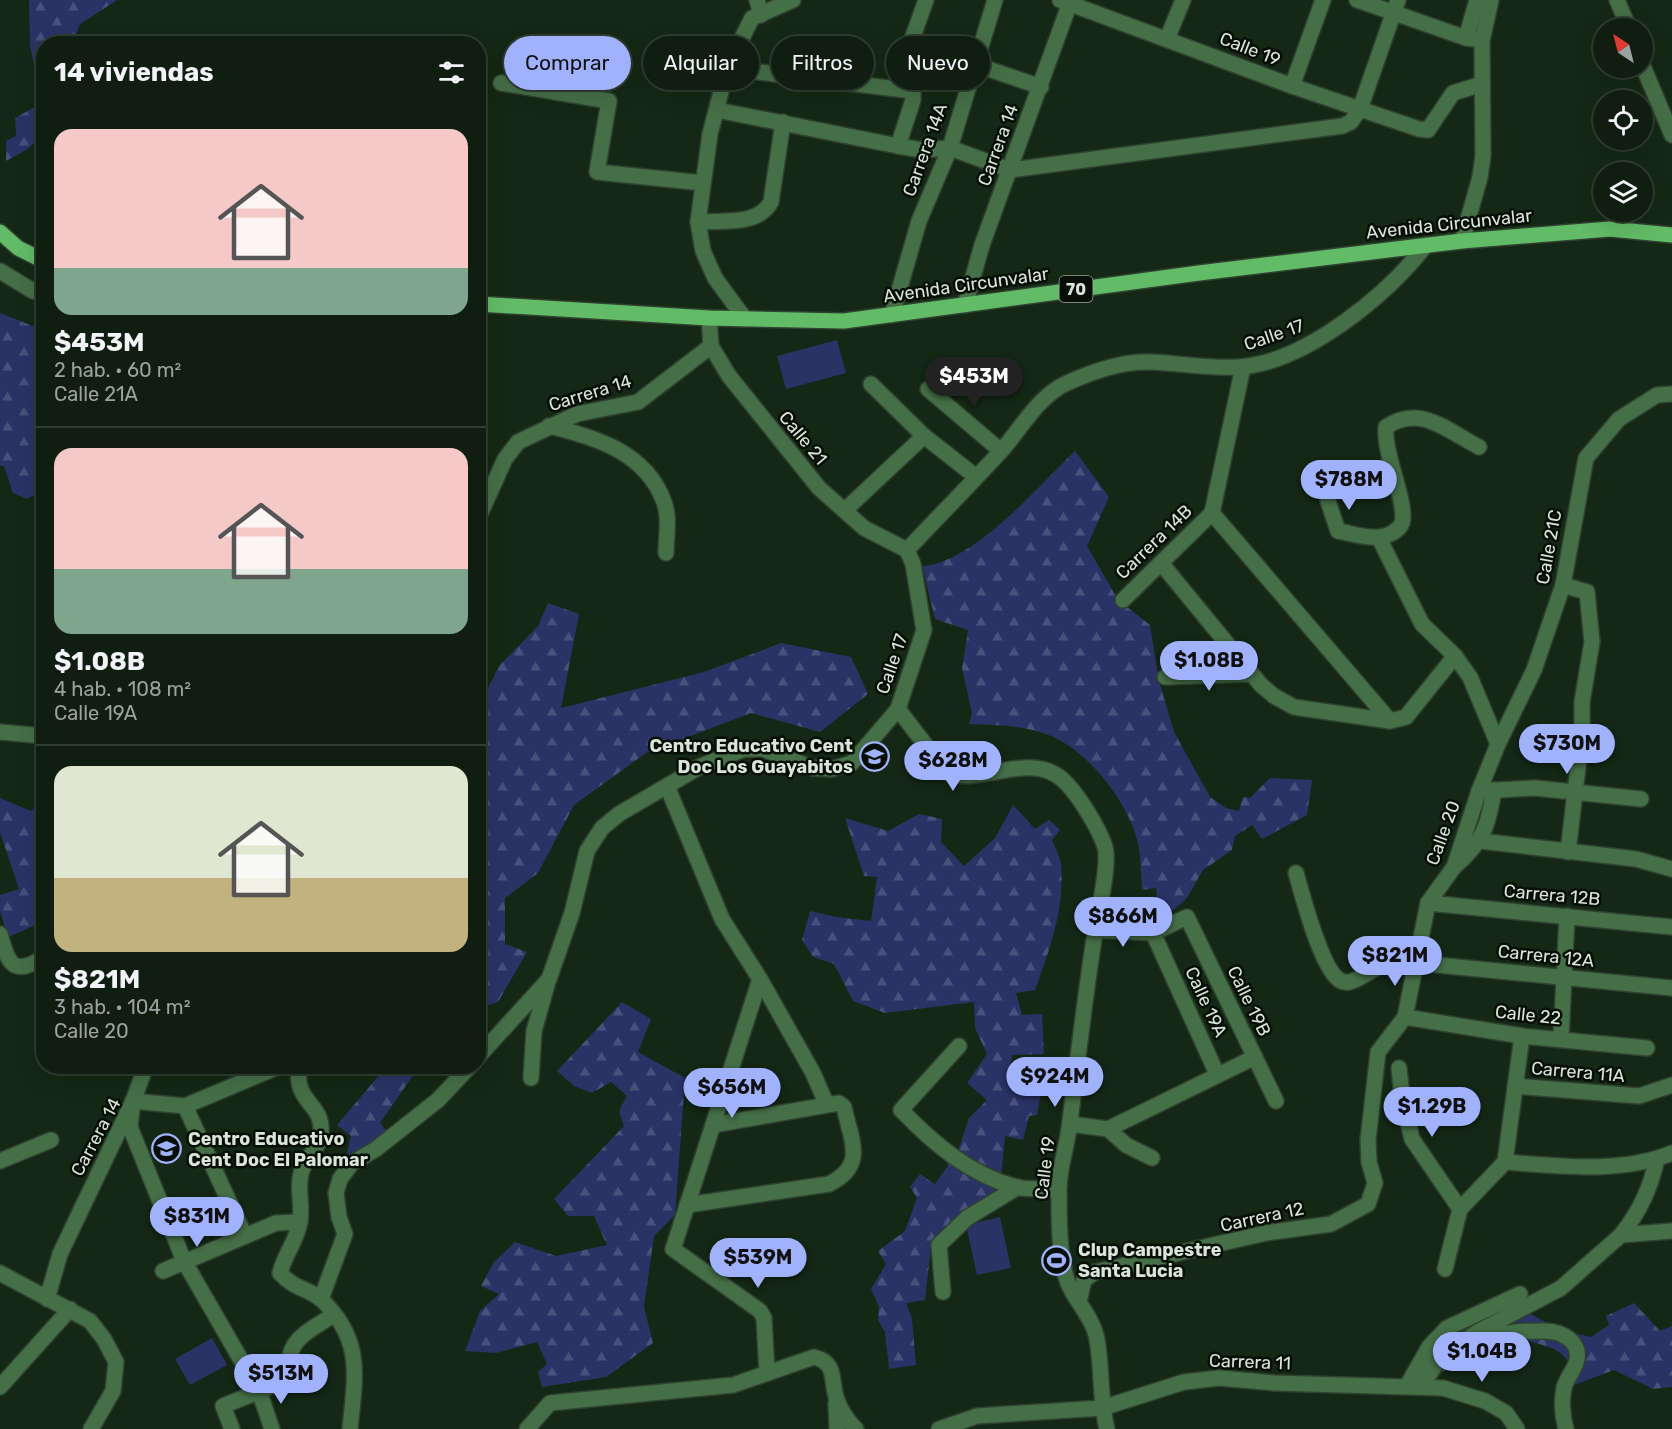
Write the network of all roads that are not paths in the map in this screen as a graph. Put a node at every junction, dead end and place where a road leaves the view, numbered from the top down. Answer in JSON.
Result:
{"nodes":[{"id":1,"x":793,"y":0,"type":"edge"},
{"id":2,"x":926,"y":0,"type":"edge"},
{"id":3,"x":995,"y":0,"type":"edge"},
{"id":4,"x":1183,"y":0,"type":"edge"},
{"id":5,"x":1323,"y":0,"type":"edge"},
{"id":6,"x":1357,"y":0,"type":"edge"},
{"id":7,"x":1478,"y":0,"type":"edge"},
{"id":8,"x":1491,"y":0,"type":"edge"},
{"id":9,"x":1617,"y":0,"type":"edge"},
{"id":10,"x":1066,"y":1,"type":"edge"},
{"id":11,"x":1396,"y":7,"type":"edge"},
{"id":12,"x":757,"y":11,"type":"edge"},
{"id":13,"x":1625,"y":18,"type":"edge"},
{"id":14,"x":744,"y":36,"type":"edge"},
{"id":15,"x":983,"y":36,"type":"edge"},
{"id":16,"x":1167,"y":39,"type":"junction"},
{"id":17,"x":1474,"y":39,"type":"junction"},
{"id":18,"x":990,"y":69,"type":"edge"},
{"id":19,"x":759,"y":72,"type":"edge"},
{"id":20,"x":1648,"y":78,"type":"edge"},
{"id":21,"x":501,"y":83,"type":"dead end"},
{"id":22,"x":1482,"y":84,"type":"junction"},
{"id":23,"x":1292,"y":86,"type":"junction"},
{"id":24,"x":1041,"y":87,"type":"junction"},
{"id":25,"x":722,"y":90,"type":"edge"},
{"id":26,"x":967,"y":90,"type":"edge"},
{"id":27,"x":913,"y":91,"type":"junction"},
{"id":28,"x":1360,"y":109,"type":"junction"},
{"id":29,"x":717,"y":110,"type":"junction"},
{"id":30,"x":783,"y":122,"type":"junction"},
{"id":31,"x":1672,"y":135,"type":"edge"},
{"id":32,"x":898,"y":146,"type":"junction"},
{"id":33,"x":950,"y":148,"type":"junction"},
{"id":34,"x":1010,"y":170,"type":"junction"},
{"id":35,"x":703,"y":183,"type":"junction"},
{"id":36,"x":698,"y":222,"type":"junction"},
{"id":37,"x":0,"y":232,"type":"edge"},
{"id":38,"x":1672,"y":236,"type":"edge"},
{"id":39,"x":1462,"y":241,"type":"junction"},
{"id":40,"x":1426,"y":245,"type":"junction"},
{"id":41,"x":36,"y":257,"type":"edge"},
{"id":42,"x":0,"y":271,"type":"edge"},
{"id":43,"x":36,"y":292,"type":"edge"},
{"id":44,"x":486,"y":304,"type":"edge"},
{"id":45,"x":965,"y":305,"type":"junction"},
{"id":46,"x":892,"y":315,"type":"junction"},
{"id":47,"x":709,"y":318,"type":"junction"},
{"id":48,"x":745,"y":319,"type":"junction"},
{"id":49,"x":711,"y":346,"type":"junction"},
{"id":50,"x":1243,"y":367,"type":"junction"},
{"id":51,"x":871,"y":384,"type":"dead end"},
{"id":52,"x":928,"y":389,"type":"dead end"},
{"id":53,"x":1672,"y":394,"type":"edge"},
{"id":54,"x":549,"y":426,"type":"junction"},
{"id":55,"x":924,"y":436,"type":"junction"},
{"id":56,"x":1479,"y":447,"type":"dead end"},
{"id":57,"x":1001,"y":451,"type":"junction"},
{"id":58,"x":975,"y":476,"type":"junction"},
{"id":59,"x":1328,"y":501,"type":"dead end"},
{"id":60,"x":486,"y":502,"type":"edge"},
{"id":61,"x":845,"y":510,"type":"junction"},
{"id":62,"x":1212,"y":513,"type":"junction"},
{"id":63,"x":1379,"y":538,"type":"junction"},
{"id":64,"x":907,"y":550,"type":"junction"},
{"id":65,"x":666,"y":553,"type":"dead end"},
{"id":66,"x":1161,"y":563,"type":"junction"},
{"id":67,"x":1563,"y":585,"type":"junction"},
{"id":68,"x":1123,"y":600,"type":"dead end"},
{"id":69,"x":1455,"y":656,"type":"junction"},
{"id":70,"x":1251,"y":674,"type":"junction"},
{"id":71,"x":1165,"y":677,"type":"dead end"},
{"id":72,"x":898,"y":709,"type":"junction"},
{"id":73,"x":1390,"y":722,"type":"junction"},
{"id":74,"x":0,"y":732,"type":"edge"},
{"id":75,"x":36,"y":735,"type":"edge"},
{"id":76,"x":1498,"y":744,"type":"junction"},
{"id":77,"x":667,"y":786,"type":"junction"},
{"id":78,"x":1486,"y":791,"type":"junction"},
{"id":79,"x":1573,"y":792,"type":"junction"},
{"id":80,"x":1641,"y":799,"type":"dead end"},
{"id":81,"x":1480,"y":841,"type":"junction"},
{"id":82,"x":1568,"y":852,"type":"junction"},
{"id":83,"x":1454,"y":867,"type":"junction"},
{"id":84,"x":1672,"y":869,"type":"edge"},
{"id":85,"x":1296,"y":873,"type":"dead end"},
{"id":86,"x":1428,"y":903,"type":"junction"},
{"id":87,"x":1567,"y":916,"type":"junction"},
{"id":88,"x":1672,"y":927,"type":"edge"},
{"id":89,"x":1096,"y":930,"type":"junction"},
{"id":90,"x":1154,"y":933,"type":"junction"},
{"id":91,"x":0,"y":934,"type":"edge"},
{"id":92,"x":1421,"y":943,"type":"junction"},
{"id":93,"x":36,"y":962,"type":"edge"},
{"id":94,"x":1417,"y":963,"type":"junction"},
{"id":95,"x":1565,"y":977,"type":"junction"},
{"id":96,"x":549,"y":979,"type":"junction"},
{"id":97,"x":760,"y":979,"type":"junction"},
{"id":98,"x":1672,"y":988,"type":"edge"},
{"id":99,"x":1405,"y":1017,"type":"junction"},
{"id":100,"x":1522,"y":1036,"type":"junction"},
{"id":101,"x":1561,"y":1038,"type":"junction"},
{"id":102,"x":959,"y":1046,"type":"dead end"},
{"id":103,"x":486,"y":1048,"type":"edge"},
{"id":104,"x":1647,"y":1048,"type":"dead end"},
{"id":105,"x":1255,"y":1057,"type":"junction"},
{"id":106,"x":1399,"y":1068,"type":"dead end"},
{"id":107,"x":147,"y":1074,"type":"edge"},
{"id":108,"x":261,"y":1074,"type":"edge"},
{"id":109,"x":300,"y":1074,"type":"edge"},
{"id":110,"x":462,"y":1074,"type":"edge"},
{"id":111,"x":1217,"y":1074,"type":"junction"},
{"id":112,"x":531,"y":1078,"type":"dead end"},
{"id":113,"x":1672,"y":1085,"type":"edge"},
{"id":114,"x":1515,"y":1086,"type":"junction"},
{"id":115,"x":134,"y":1101,"type":"junction"},
{"id":116,"x":1276,"y":1101,"type":"dead end"},
{"id":117,"x":826,"y":1103,"type":"junction"},
{"id":118,"x":185,"y":1106,"type":"junction"},
{"id":119,"x":713,"y":1125,"type":"junction"},
{"id":120,"x":1070,"y":1125,"type":"junction"},
{"id":121,"x":1108,"y":1129,"type":"junction"},
{"id":122,"x":51,"y":1140,"type":"dead end"},
{"id":123,"x":1672,"y":1153,"type":"edge"},
{"id":124,"x":1152,"y":1158,"type":"dead end"},
{"id":125,"x":1657,"y":1159,"type":"junction"},
{"id":126,"x":0,"y":1161,"type":"edge"},
{"id":127,"x":1505,"y":1162,"type":"junction"},
{"id":128,"x":1018,"y":1187,"type":"junction"},
{"id":129,"x":1058,"y":1189,"type":"junction"},
{"id":130,"x":687,"y":1205,"type":"junction"},
{"id":131,"x":1460,"y":1209,"type":"junction"},
{"id":132,"x":300,"y":1222,"type":"junction"},
{"id":133,"x":1331,"y":1224,"type":"joint"},
{"id":134,"x":1672,"y":1231,"type":"edge"},
{"id":135,"x":1621,"y":1235,"type":"junction"},
{"id":136,"x":245,"y":1236,"type":"junction"},
{"id":137,"x":184,"y":1261,"type":"junction"},
{"id":138,"x":1445,"y":1269,"type":"dead end"},
{"id":139,"x":163,"y":1271,"type":"dead end"},
{"id":140,"x":0,"y":1273,"type":"edge"},
{"id":141,"x":943,"y":1292,"type":"dead end"},
{"id":142,"x":1520,"y":1294,"type":"dead end"},
{"id":143,"x":47,"y":1299,"type":"junction"},
{"id":144,"x":321,"y":1299,"type":"junction"},
{"id":145,"x":1079,"y":1302,"type":"junction"},
{"id":146,"x":70,"y":1309,"type":"junction"},
{"id":147,"x":333,"y":1315,"type":"junction"},
{"id":148,"x":1485,"y":1340,"type":"dead end"},
{"id":149,"x":767,"y":1374,"type":"junction"},
{"id":150,"x":1414,"y":1386,"type":"junction"},
{"id":151,"x":0,"y":1387,"type":"edge"},
{"id":152,"x":259,"y":1391,"type":"junction"},
{"id":153,"x":836,"y":1400,"type":"junction"},
{"id":154,"x":1102,"y":1408,"type":"junction"},
{"id":155,"x":91,"y":1429,"type":"edge"},
{"id":156,"x":232,"y":1429,"type":"edge"},
{"id":157,"x":272,"y":1429,"type":"edge"},
{"id":158,"x":350,"y":1429,"type":"edge"},
{"id":159,"x":527,"y":1429,"type":"edge"},
{"id":160,"x":837,"y":1429,"type":"edge"},
{"id":161,"x":856,"y":1429,"type":"edge"},
{"id":162,"x":939,"y":1429,"type":"edge"},
{"id":163,"x":1107,"y":1429,"type":"edge"},
{"id":164,"x":1517,"y":1429,"type":"edge"},
{"id":165,"x":1566,"y":1429,"type":"edge"}],
"edges":[{"from":1,"to":12,"type":"street"},
{"from":2,"to":27,"type":"street"},
{"from":3,"to":15,"type":"street","name":"Carrera 14A"},
{"from":4,"to":16,"type":"street"},
{"from":5,"to":23,"type":"street"},
{"from":6,"to":11,"type":"street"},
{"from":7,"to":17,"type":"street"},
{"from":8,"to":17,"type":"street"},
{"from":9,"to":13,"type":"street"},
{"from":10,"to":16,"type":"street","name":"Calle 19"},
{"from":10,"to":24,"type":"street","name":"Carrera 14"},
{"from":11,"to":17,"type":"street"},
{"from":11,"to":28,"type":"street"},
{"from":12,"to":14,"type":"street"},
{"from":16,"to":23,"type":"street","name":"Calle 19"},
{"from":17,"to":22,"type":"street"},
{"from":18,"to":24,"type":"street"},
{"from":19,"to":27,"type":"street"},
{"from":20,"to":31,"type":"street"},
{"from":21,"to":35,"type":"street"},
{"from":22,"to":28,"type":"street","name":"Calle 19"},
{"from":22,"to":39,"type":"street"},
{"from":23,"to":28,"type":"street","name":"Calle 19"},
{"from":24,"to":34,"type":"street","name":"Carrera 14"},
{"from":25,"to":29,"type":"street"},
{"from":26,"to":33,"type":"street","name":"Carrera 14A"},
{"from":27,"to":32,"type":"street"},
{"from":28,"to":34,"type":"street"},
{"from":29,"to":30,"type":"street"},
{"from":29,"to":35,"type":"street"},
{"from":30,"to":32,"type":"street"},
{"from":30,"to":36,"type":"street"},
{"from":32,"to":33,"type":"street"},
{"from":33,"to":34,"type":"street"},
{"from":33,"to":46,"type":"street","name":"Carrera 14A"},
{"from":34,"to":45,"type":"street","name":"Carrera 14"},
{"from":35,"to":36,"type":"street"},
{"from":36,"to":48,"type":"street"},
{"from":37,"to":41,"type":"main road"},
{"from":38,"to":39,"type":"main road","name":"Avenida Circunvalar","number":"70"},
{"from":39,"to":40,"type":"main road","name":"Avenida Circunvalar","number":"70"},
{"from":40,"to":45,"type":"main road","name":"Avenida Circunvalar","number":"70"},
{"from":40,"to":50,"type":"street","name":"Calle 17"},
{"from":42,"to":43,"type":"street"},
{"from":44,"to":47,"type":"main road","name":"Avenida Circunvalar","number":"70"},
{"from":45,"to":46,"type":"main road","name":"Avenida Circunvalar","number":"70"},
{"from":46,"to":48,"type":"main road","name":"Avenida Circunvalar","number":"70"},
{"from":47,"to":48,"type":"main road","name":"Avenida Circunvalar","number":"70"},
{"from":47,"to":49,"type":"street","name":"Calle 21"},
{"from":49,"to":54,"type":"street","name":"Carrera 14"},
{"from":49,"to":61,"type":"street","name":"Calle 21"},
{"from":50,"to":57,"type":"street","name":"Calle 17"},
{"from":50,"to":62,"type":"street"},
{"from":51,"to":55,"type":"street"},
{"from":52,"to":57,"type":"street"},
{"from":53,"to":67,"type":"street","name":"Calle 21C"},
{"from":54,"to":60,"type":"street","name":"Carrera 14"},
{"from":54,"to":65,"type":"street"},
{"from":55,"to":58,"type":"street"},
{"from":55,"to":61,"type":"street"},
{"from":56,"to":63,"type":"street"},
{"from":57,"to":58,"type":"street","name":"Calle 17"},
{"from":58,"to":64,"type":"street","name":"Calle 17"},
{"from":59,"to":63,"type":"street"},
{"from":61,"to":64,"type":"street","name":"Calle 21"},
{"from":62,"to":66,"type":"street","name":"Carrera 14B"},
{"from":62,"to":73,"type":"street"},
{"from":63,"to":69,"type":"street"},
{"from":64,"to":72,"type":"street","name":"Calle 17"},
{"from":66,"to":68,"type":"street","name":"Carrera 14B"},
{"from":66,"to":70,"type":"street"},
{"from":67,"to":76,"type":"street","name":"Calle 21C"},
{"from":67,"to":79,"type":"street"},
{"from":69,"to":73,"type":"street"},
{"from":69,"to":76,"type":"street"},
{"from":70,"to":71,"type":"street"},
{"from":70,"to":73,"type":"street"},
{"from":72,"to":77,"type":"street","name":"Calle 17"},
{"from":72,"to":89,"type":"street","name":"Calle 19"},
{"from":74,"to":75,"type":"street"},
{"from":76,"to":78,"type":"street","name":"Calle 21C"},
{"from":77,"to":96,"type":"street","name":"Calle 17"},
{"from":77,"to":97,"type":"street"},
{"from":78,"to":79,"type":"street"},
{"from":78,"to":81,"type":"street"},
{"from":78,"to":83,"type":"street","name":"Calle 20"},
{"from":79,"to":80,"type":"street"},
{"from":79,"to":82,"type":"street"},
{"from":81,"to":82,"type":"street"},
{"from":81,"to":83,"type":"street"},
{"from":82,"to":84,"type":"street"},
{"from":83,"to":86,"type":"street","name":"Calle 20"},
{"from":85,"to":92,"type":"street"},
{"from":86,"to":87,"type":"street","name":"Carrera 12B"},
{"from":86,"to":92,"type":"street","name":"Calle 20"},
{"from":87,"to":88,"type":"street","name":"Carrera 12B"},
{"from":87,"to":95,"type":"street"},
{"from":89,"to":90,"type":"street"},
{"from":89,"to":120,"type":"street","name":"Calle 19"},
{"from":90,"to":105,"type":"street","name":"Calle 19B"},
{"from":90,"to":111,"type":"street","name":"Calle 19A"},
{"from":91,"to":93,"type":"street"},
{"from":92,"to":94,"type":"street","name":"Calle 20"},
{"from":94,"to":95,"type":"street","name":"Carrera 12A"},
{"from":94,"to":99,"type":"street","name":"Calle 20"},
{"from":95,"to":98,"type":"street","name":"Carrera 12A"},
{"from":95,"to":101,"type":"street"},
{"from":96,"to":103,"type":"street","name":"Calle 17"},
{"from":96,"to":112,"type":"street"},
{"from":97,"to":117,"type":"street"},
{"from":97,"to":119,"type":"street"},
{"from":99,"to":100,"type":"street","name":"Calle 22"},
{"from":99,"to":133,"type":"street","name":"Calle 20"},
{"from":100,"to":101,"type":"street","name":"Calle 22"},
{"from":100,"to":114,"type":"street"},
{"from":101,"to":104,"type":"street","name":"Calle 22"},
{"from":102,"to":128,"type":"street"},
{"from":105,"to":111,"type":"street"},
{"from":105,"to":116,"type":"street","name":"Calle 19B"},
{"from":106,"to":131,"type":"street"},
{"from":107,"to":115,"type":"street"},
{"from":108,"to":118,"type":"street","name":"Carrera 14"},
{"from":109,"to":132,"type":"street"},
{"from":110,"to":144,"type":"street"},
{"from":111,"to":121,"type":"street"},
{"from":113,"to":114,"type":"street","name":"Carrera 11A"},
{"from":114,"to":127,"type":"street"},
{"from":115,"to":118,"type":"street","name":"Carrera 14"},
{"from":115,"to":137,"type":"street"},
{"from":115,"to":143,"type":"street","name":"Carrera 14"},
{"from":117,"to":119,"type":"street"},
{"from":117,"to":130,"type":"street"},
{"from":118,"to":136,"type":"street"},
{"from":119,"to":130,"type":"street"},
{"from":120,"to":121,"type":"street"},
{"from":120,"to":129,"type":"street","name":"Calle 19"},
{"from":121,"to":124,"type":"street"},
{"from":122,"to":126,"type":"street"},
{"from":123,"to":125,"type":"street"},
{"from":125,"to":127,"type":"street"},
{"from":125,"to":135,"type":"street"},
{"from":127,"to":131,"type":"street"},
{"from":128,"to":129,"type":"street"},
{"from":128,"to":141,"type":"street"},
{"from":129,"to":145,"type":"street","name":"Calle 19"},
{"from":130,"to":149,"type":"street"},
{"from":131,"to":138,"type":"street"},
{"from":132,"to":136,"type":"street"},
{"from":132,"to":144,"type":"street"},
{"from":133,"to":145,"type":"street","name":"Carrera 12"},
{"from":134,"to":135,"type":"street"},
{"from":135,"to":150,"type":"street"},
{"from":136,"to":137,"type":"street"},
{"from":137,"to":139,"type":"street"},
{"from":137,"to":152,"type":"street"},
{"from":140,"to":143,"type":"street"},
{"from":142,"to":150,"type":"street"},
{"from":143,"to":146,"type":"street"},
{"from":144,"to":147,"type":"street"},
{"from":145,"to":154,"type":"street","name":"Calle 19"},
{"from":146,"to":151,"type":"street"},
{"from":146,"to":155,"type":"street"},
{"from":147,"to":152,"type":"street"},
{"from":147,"to":158,"type":"street"},
{"from":148,"to":165,"type":"street"},
{"from":149,"to":153,"type":"street"},
{"from":149,"to":159,"type":"street"},
{"from":150,"to":154,"type":"street","name":"Carrera 11"},
{"from":150,"to":164,"type":"street","name":"Carrera 11"},
{"from":152,"to":156,"type":"street"},
{"from":152,"to":157,"type":"street"},
{"from":153,"to":160,"type":"street"},
{"from":153,"to":161,"type":"street"},
{"from":154,"to":162,"type":"street","name":"Carrera 11"},
{"from":154,"to":163,"type":"street","name":"Calle 19"}]}
